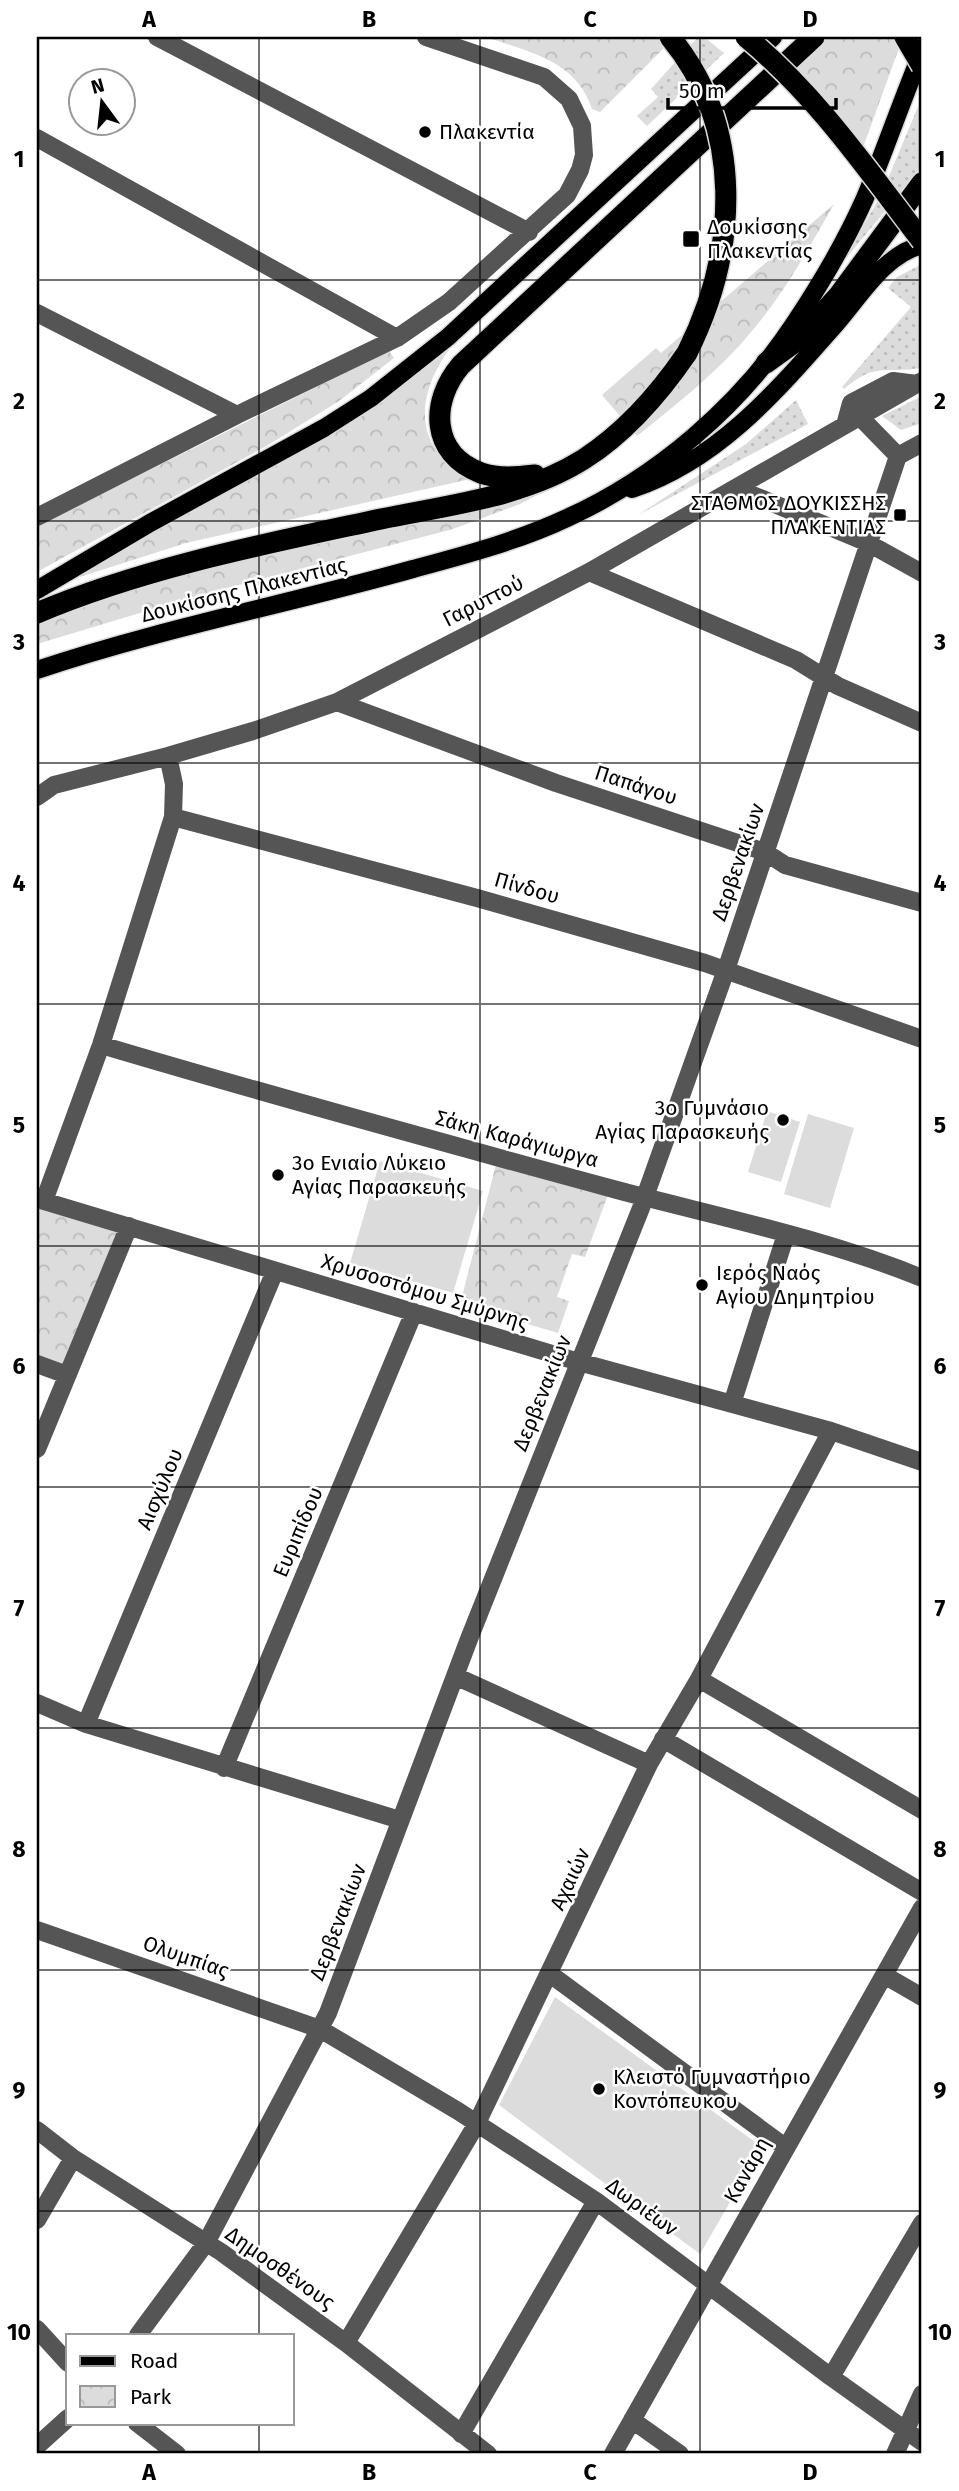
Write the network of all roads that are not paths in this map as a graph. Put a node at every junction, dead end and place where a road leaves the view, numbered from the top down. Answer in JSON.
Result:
{"nodes":[{"id":1,"x":156,"y":37,"type":"edge"},
{"id":2,"x":426,"y":37,"type":"edge"},
{"id":3,"x":670,"y":37,"type":"edge"},
{"id":4,"x":746,"y":37,"type":"edge"},
{"id":5,"x":773,"y":37,"type":"edge"},
{"id":6,"x":814,"y":37,"type":"edge"},
{"id":7,"x":905,"y":37,"type":"edge"},
{"id":8,"x":922,"y":52,"type":"edge"},
{"id":9,"x":922,"y":66,"type":"edge"},
{"id":10,"x":37,"y":138,"type":"edge"},
{"id":11,"x":922,"y":183,"type":"edge"},
{"id":12,"x":528,"y":232,"type":"junction"},
{"id":13,"x":922,"y":243,"type":"edge"},
{"id":14,"x":37,"y":313,"type":"edge"},
{"id":15,"x":397,"y":338,"type":"junction"},
{"id":16,"x":766,"y":363,"type":"junction"},
{"id":17,"x":920,"y":383,"type":"edge"},
{"id":18,"x":237,"y":415,"type":"junction"},
{"id":19,"x":852,"y":421,"type":"junction"},
{"id":20,"x":922,"y":443,"type":"edge"},
{"id":21,"x":898,"y":456,"type":"junction"},
{"id":22,"x":561,"y":471,"type":"junction"},
{"id":23,"x":736,"y":488,"type":"junction"},
{"id":24,"x":612,"y":495,"type":"junction"},
{"id":25,"x":37,"y":517,"type":"edge"},
{"id":26,"x":868,"y":543,"type":"junction"},
{"id":27,"x":589,"y":572,"type":"junction"},
{"id":28,"x":922,"y":573,"type":"edge"},
{"id":29,"x":37,"y":590,"type":"edge"},
{"id":30,"x":37,"y":613,"type":"edge"},
{"id":31,"x":37,"y":670,"type":"edge"},
{"id":32,"x":825,"y":678,"type":"junction"},
{"id":33,"x":337,"y":702,"type":"junction"},
{"id":34,"x":922,"y":723,"type":"edge"},
{"id":35,"x":168,"y":756,"type":"junction"},
{"id":36,"x":37,"y":797,"type":"edge"},
{"id":37,"x":173,"y":817,"type":"junction"},
{"id":38,"x":765,"y":852,"type":"junction"},
{"id":39,"x":922,"y":904,"type":"edge"},
{"id":40,"x":726,"y":970,"type":"junction"},
{"id":41,"x":922,"y":1039,"type":"edge"},
{"id":42,"x":101,"y":1045,"type":"junction"},
{"id":43,"x":645,"y":1196,"type":"junction"},
{"id":44,"x":40,"y":1200,"type":"edge"},
{"id":45,"x":129,"y":1226,"type":"junction"},
{"id":46,"x":786,"y":1234,"type":"junction"},
{"id":47,"x":275,"y":1271,"type":"junction"},
{"id":48,"x":922,"y":1278,"type":"edge"},
{"id":49,"x":414,"y":1312,"type":"junction"},
{"id":50,"x":579,"y":1362,"type":"junction"},
{"id":51,"x":37,"y":1364,"type":"edge"},
{"id":52,"x":67,"y":1376,"type":"junction"},
{"id":53,"x":732,"y":1404,"type":"junction"},
{"id":54,"x":831,"y":1432,"type":"junction"},
{"id":55,"x":37,"y":1449,"type":"edge"},
{"id":56,"x":922,"y":1462,"type":"edge"},
{"id":57,"x":455,"y":1676,"type":"junction"},
{"id":58,"x":699,"y":1679,"type":"junction"},
{"id":59,"x":37,"y":1703,"type":"edge"},
{"id":60,"x":86,"y":1724,"type":"junction"},
{"id":61,"x":663,"y":1739,"type":"junction"},
{"id":62,"x":649,"y":1764,"type":"junction"},
{"id":63,"x":224,"y":1768,"type":"junction"},
{"id":64,"x":922,"y":1810,"type":"edge"},
{"id":65,"x":400,"y":1821,"type":"junction"},
{"id":66,"x":922,"y":1892,"type":"edge"},
{"id":67,"x":922,"y":1908,"type":"edge"},
{"id":68,"x":37,"y":1930,"type":"edge"},
{"id":69,"x":550,"y":1974,"type":"junction"},
{"id":70,"x":884,"y":1975,"type":"junction"},
{"id":71,"x":922,"y":1997,"type":"edge"},
{"id":72,"x":320,"y":2029,"type":"junction"},
{"id":73,"x":476,"y":2126,"type":"junction"},
{"id":74,"x":37,"y":2130,"type":"edge"},
{"id":75,"x":785,"y":2147,"type":"junction"},
{"id":76,"x":73,"y":2158,"type":"junction"},
{"id":77,"x":596,"y":2201,"type":"junction"},
{"id":78,"x":37,"y":2220,"type":"edge"},
{"id":79,"x":922,"y":2223,"type":"edge"},
{"id":80,"x":205,"y":2244,"type":"junction"},
{"id":81,"x":708,"y":2286,"type":"junction"},
{"id":82,"x":37,"y":2329,"type":"edge"},
{"id":83,"x":139,"y":2334,"type":"edge"},
{"id":84,"x":346,"y":2343,"type":"junction"},
{"id":85,"x":66,"y":2361,"type":"edge"},
{"id":86,"x":831,"y":2377,"type":"junction"},
{"id":87,"x":922,"y":2394,"type":"edge"},
{"id":88,"x":66,"y":2419,"type":"edge"},
{"id":89,"x":632,"y":2420,"type":"junction"},
{"id":90,"x":138,"y":2424,"type":"edge"},
{"id":91,"x":907,"y":2431,"type":"junction"},
{"id":92,"x":461,"y":2434,"type":"junction"},
{"id":93,"x":922,"y":2442,"type":"edge"},
{"id":94,"x":37,"y":2446,"type":"edge"},
{"id":95,"x":177,"y":2454,"type":"edge"},
{"id":96,"x":488,"y":2454,"type":"edge"},
{"id":97,"x":613,"y":2454,"type":"edge"},
{"id":98,"x":680,"y":2454,"type":"edge"},
{"id":99,"x":895,"y":2454,"type":"edge"}],
"edges":[{"from":1,"to":12,"type":"street"},
{"from":2,"to":12,"type":"street"},
{"from":3,"to":22,"type":"highway","bridge":true},
{"from":4,"to":13,"type":"highway","bridge":true},
{"from":5,"to":29,"type":"main road"},
{"from":6,"to":22,"type":"highway"},
{"from":7,"to":9,"type":"highway","bridge":true},
{"from":8,"to":16,"type":"main road","name":"Δουκίσσης Πλακεντίας"},
{"from":10,"to":15,"type":"street"},
{"from":11,"to":16,"type":"highway"},
{"from":12,"to":15,"type":"street"},
{"from":13,"to":24,"type":"main road"},
{"from":14,"to":18,"type":"street"},
{"from":15,"to":18,"type":"street"},
{"from":16,"to":24,"type":"main road","name":"Δουκίσσης Πλακεντίας"},
{"from":17,"to":19,"type":"street","name":"Γαρυττού"},
{"from":18,"to":25,"type":"street"},
{"from":19,"to":21,"type":"street"},
{"from":19,"to":23,"type":"street","name":"Γαρυττού"},
{"from":20,"to":21,"type":"street"},
{"from":21,"to":26,"type":"street","name":"Δερβενακίων"},
{"from":22,"to":30,"type":"highway"},
{"from":23,"to":26,"type":"street"},
{"from":23,"to":27,"type":"street","name":"Γαρυττού"},
{"from":24,"to":31,"type":"main road","name":"Δουκίσσης Πλακεντίας"},
{"from":26,"to":28,"type":"street"},
{"from":26,"to":32,"type":"street","name":"Δερβενακίων"},
{"from":27,"to":32,"type":"street"},
{"from":27,"to":33,"type":"street","name":"Γαρυττού"},
{"from":32,"to":34,"type":"street"},
{"from":32,"to":38,"type":"street","name":"Δερβενακίων"},
{"from":33,"to":35,"type":"street","name":"Γαρυττού"},
{"from":33,"to":38,"type":"street","name":"Παπάγου"},
{"from":35,"to":36,"type":"street","name":"Γαρυττού"},
{"from":35,"to":37,"type":"street"},
{"from":37,"to":40,"type":"street","name":"Πίνδου"},
{"from":37,"to":42,"type":"street"},
{"from":38,"to":39,"type":"street","name":"Παπάγου"},
{"from":38,"to":40,"type":"street","name":"Δερβενακίων"},
{"from":40,"to":41,"type":"street","name":"Πίνδου"},
{"from":40,"to":43,"type":"street","name":"Δερβενακίων"},
{"from":42,"to":43,"type":"street","name":"Σάκη Καράγιωργα"},
{"from":42,"to":44,"type":"street"},
{"from":43,"to":46,"type":"street","name":"Σάκη Καράγιωργα"},
{"from":43,"to":50,"type":"street","name":"Δερβενακίων"},
{"from":44,"to":45,"type":"street","name":"Χρυσοστόμου Σμύρνης"},
{"from":45,"to":47,"type":"street","name":"Χρυσοστόμου Σμύρνης"},
{"from":45,"to":52,"type":"street"},
{"from":46,"to":48,"type":"street","name":"Σάκη Καράγιωργα"},
{"from":46,"to":53,"type":"street"},
{"from":47,"to":49,"type":"street","name":"Χρυσοστόμου Σμύρνης"},
{"from":47,"to":60,"type":"street","name":"Αισχύλου"},
{"from":49,"to":50,"type":"street","name":"Χρυσοστόμου Σμύρνης"},
{"from":49,"to":63,"type":"street","name":"Ευριπίδου"},
{"from":50,"to":53,"type":"street","name":"Χρυσοστόμου Σμύρνης"},
{"from":50,"to":57,"type":"street","name":"Δερβενακίων"},
{"from":51,"to":52,"type":"street"},
{"from":52,"to":55,"type":"street"},
{"from":53,"to":54,"type":"street","name":"Χρυσοστόμου Σμύρνης"},
{"from":54,"to":56,"type":"street","name":"Χρυσοστόμου Σμύρνης"},
{"from":54,"to":58,"type":"street","name":"Αχαιών"},
{"from":57,"to":62,"type":"street"},
{"from":57,"to":65,"type":"street","name":"Δερβενακίων"},
{"from":58,"to":61,"type":"street","name":"Αχαιών"},
{"from":58,"to":64,"type":"street"},
{"from":59,"to":60,"type":"street"},
{"from":60,"to":63,"type":"street"},
{"from":61,"to":62,"type":"street","name":"Αχαιών"},
{"from":61,"to":66,"type":"street"},
{"from":62,"to":69,"type":"street","name":"Αχαιών"},
{"from":63,"to":65,"type":"street"},
{"from":65,"to":72,"type":"street","name":"Δερβενακίων"},
{"from":67,"to":70,"type":"street","name":"Κανάρη"},
{"from":68,"to":72,"type":"street","name":"Ολυμπίας"},
{"from":69,"to":73,"type":"street","name":"Αχαιών"},
{"from":69,"to":75,"type":"street"},
{"from":70,"to":71,"type":"street"},
{"from":70,"to":75,"type":"street","name":"Κανάρη"},
{"from":72,"to":73,"type":"street","name":"Δωριέων"},
{"from":72,"to":80,"type":"street","name":"Δερβενακίων"},
{"from":73,"to":77,"type":"street","name":"Δωριέων"},
{"from":73,"to":84,"type":"street","name":"Αχαιών"},
{"from":74,"to":76,"type":"street","name":"Δημοσθένους"},
{"from":75,"to":81,"type":"street","name":"Κανάρη"},
{"from":76,"to":78,"type":"street"},
{"from":76,"to":80,"type":"street","name":"Δημοσθένους"},
{"from":77,"to":81,"type":"street","name":"Δωριέων"},
{"from":77,"to":92,"type":"street"},
{"from":79,"to":86,"type":"street"},
{"from":80,"to":83,"type":"street","name":"Δερβενακίων"},
{"from":80,"to":84,"type":"street","name":"Δημοσθένους"},
{"from":81,"to":86,"type":"street","name":"Δωριέων"},
{"from":81,"to":89,"type":"street","name":"Κανάρη"},
{"from":82,"to":85,"type":"street"},
{"from":84,"to":92,"type":"street","name":"Δημοσθένους"},
{"from":86,"to":91,"type":"street","name":"Δωριέων"},
{"from":87,"to":91,"type":"street"},
{"from":88,"to":94,"type":"street"},
{"from":89,"to":97,"type":"street","name":"Κανάρη"},
{"from":89,"to":98,"type":"street"},
{"from":90,"to":95,"type":"street"},
{"from":91,"to":93,"type":"street","name":"Δωριέων"},
{"from":91,"to":99,"type":"street"},
{"from":92,"to":96,"type":"street","name":"Δημοσθένους"}]}
